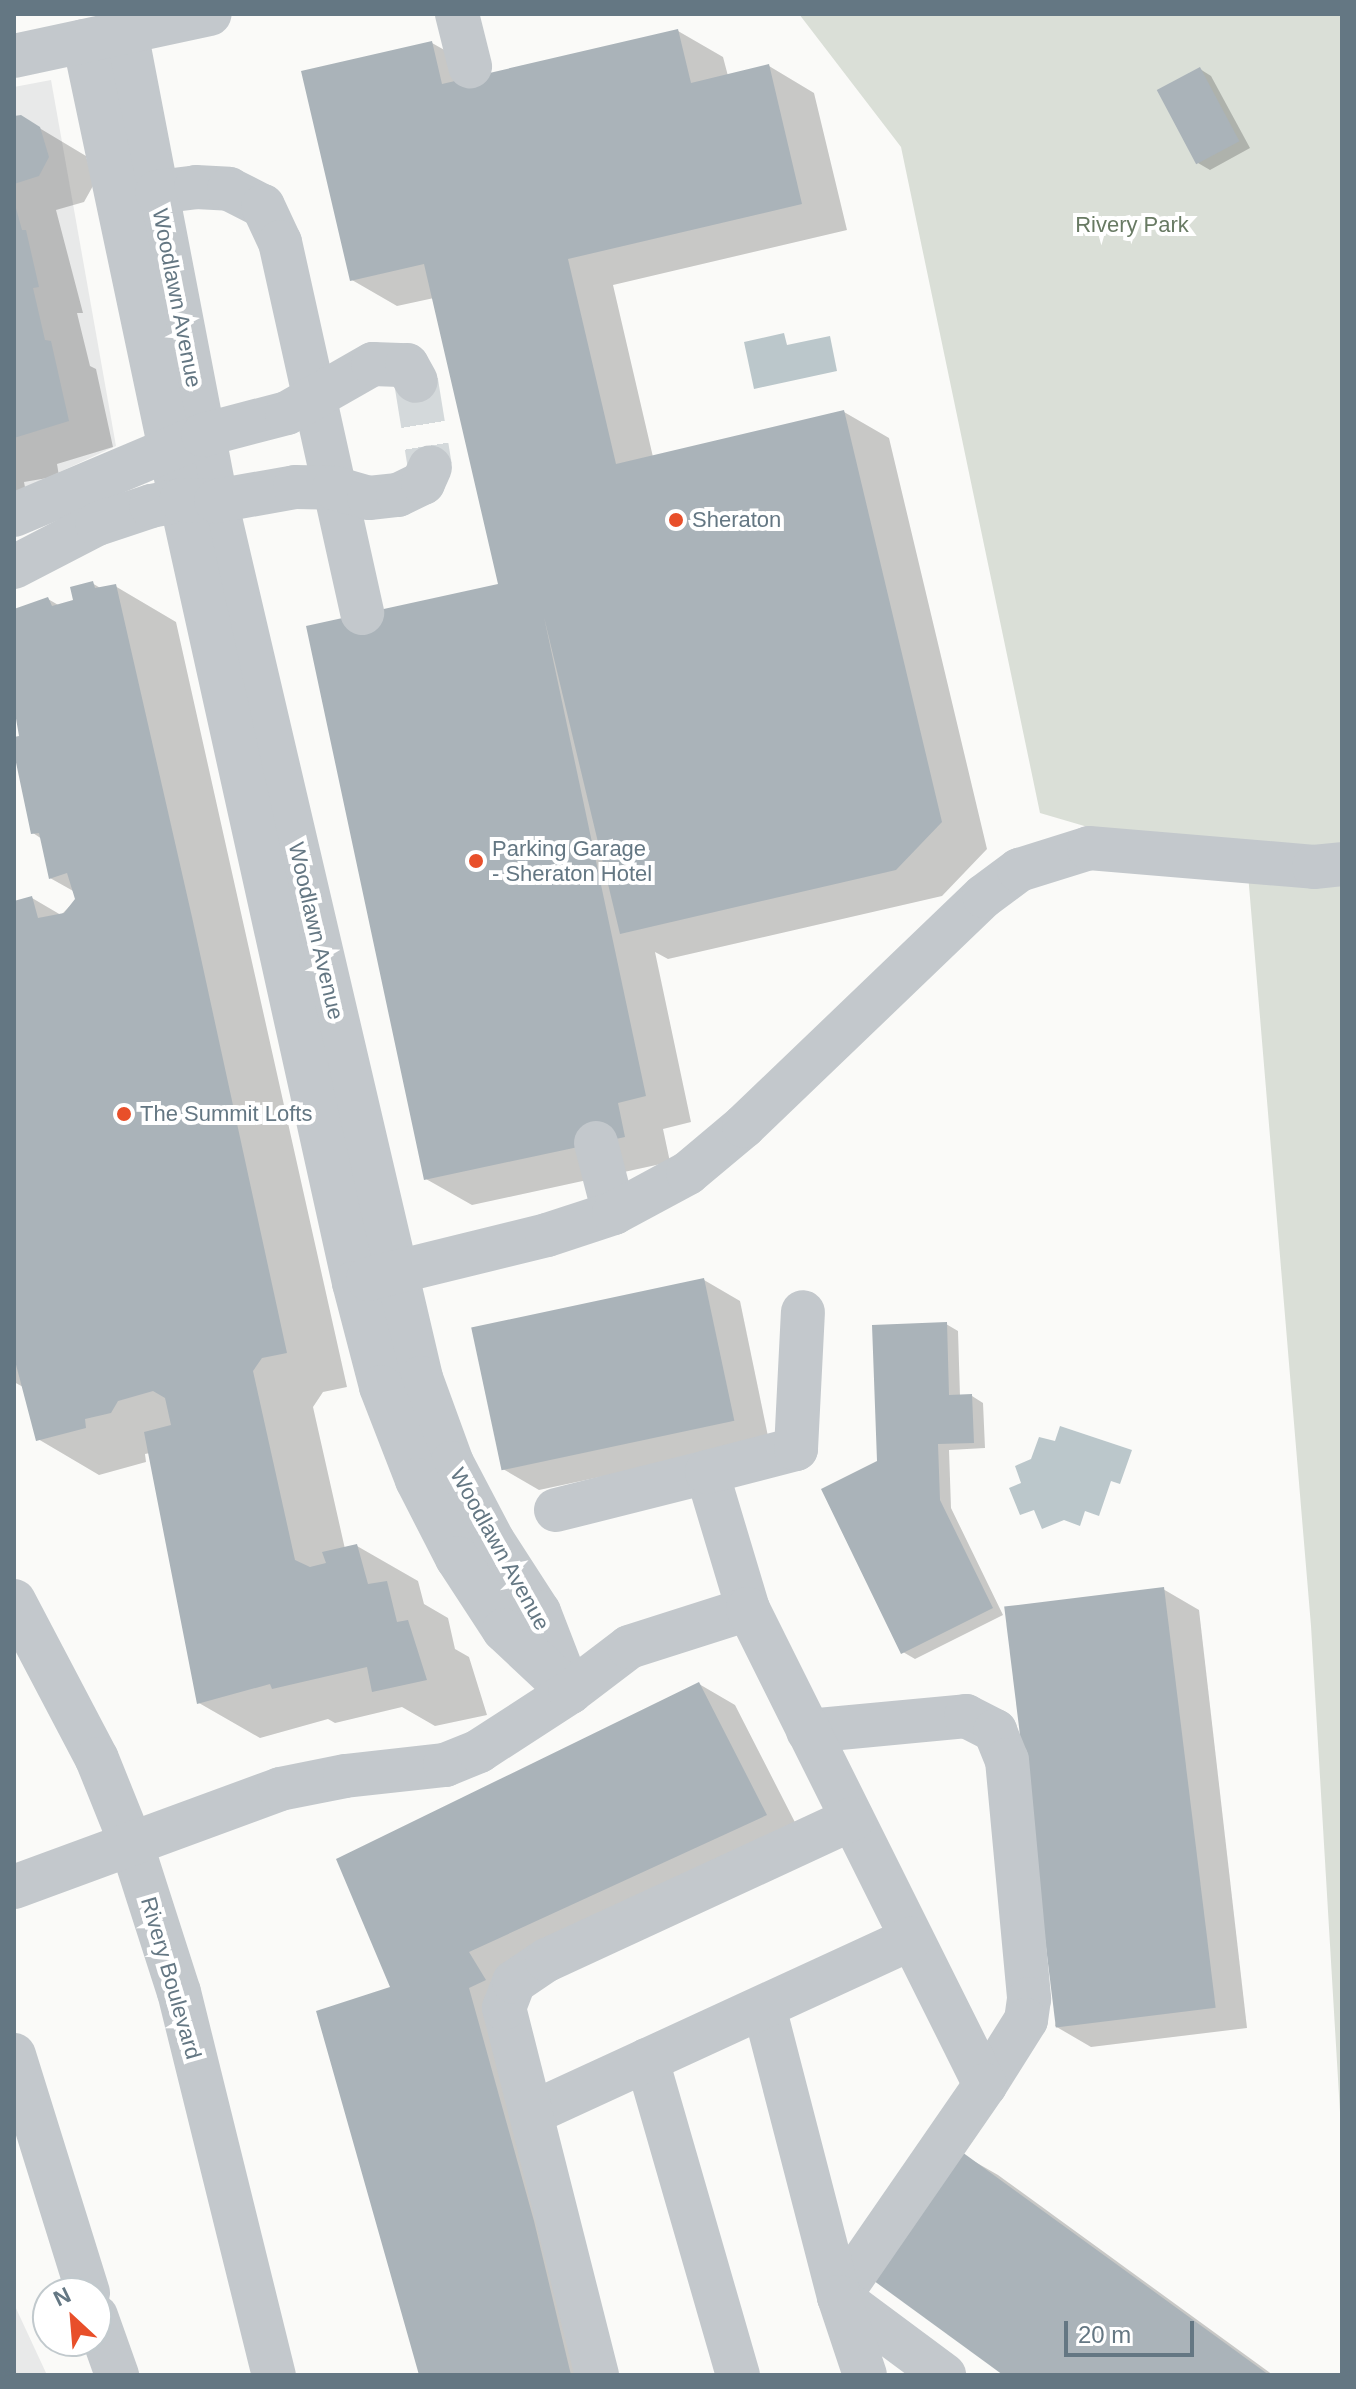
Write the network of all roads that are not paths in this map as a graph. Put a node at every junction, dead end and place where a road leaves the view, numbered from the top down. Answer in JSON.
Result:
{"nodes":[{"id":1,"x":210,"y":14,"type":"edge"},
{"id":2,"x":457,"y":14,"type":"edge"},
{"id":3,"x":126,"y":32,"type":"junction"},
{"id":4,"x":84,"y":41,"type":"junction"},
{"id":5,"x":14,"y":56,"type":"edge"},
{"id":6,"x":470,"y":66,"type":"dead end"},
{"id":7,"x":157,"y":192,"type":"junction"},
{"id":8,"x":416,"y":381,"type":"dead end"},
{"id":9,"x":314,"y":400,"type":"junction"},
{"id":10,"x":187,"y":442,"type":"junction"},
{"id":11,"x":430,"y":467,"type":"dead end"},
{"id":12,"x":334,"y":488,"type":"junction"},
{"id":13,"x":199,"y":500,"type":"junction"},
{"id":14,"x":14,"y":515,"type":"edge"},
{"id":15,"x":14,"y":567,"type":"edge"},
{"id":16,"x":362,"y":613,"type":"dead end"},
{"id":17,"x":1342,"y":864,"type":"edge"},
{"id":18,"x":596,"y":1143,"type":"dead end"},
{"id":19,"x":614,"y":1213,"type":"junction"},
{"id":20,"x":375,"y":1278,"type":"junction"},
{"id":21,"x":803,"y":1312,"type":"dead end"},
{"id":22,"x":707,"y":1472,"type":"junction"},
{"id":23,"x":556,"y":1510,"type":"dead end"},
{"id":24,"x":14,"y":1601,"type":"edge"},
{"id":25,"x":748,"y":1609,"type":"junction"},
{"id":26,"x":570,"y":1692,"type":"junction"},
{"id":27,"x":808,"y":1731,"type":"junction"},
{"id":28,"x":852,"y":1819,"type":"junction"},
{"id":29,"x":132,"y":1846,"type":"junction"},
{"id":30,"x":14,"y":1887,"type":"edge"},
{"id":31,"x":911,"y":1939,"type":"junction"},
{"id":32,"x":764,"y":2007,"type":"junction"},
{"id":33,"x":14,"y":2055,"type":"edge"},
{"id":34,"x":647,"y":2060,"type":"junction"},
{"id":35,"x":985,"y":2085,"type":"junction"},
{"id":36,"x":532,"y":2113,"type":"junction"},
{"id":37,"x":83,"y":2277,"type":"edge"},
{"id":38,"x":839,"y":2297,"type":"junction"},
{"id":39,"x":274,"y":2375,"type":"edge"},
{"id":40,"x":597,"y":2375,"type":"edge"},
{"id":41,"x":738,"y":2375,"type":"edge"},
{"id":42,"x":865,"y":2375,"type":"edge"},
{"id":43,"x":944,"y":2375,"type":"edge"}],
"edges":[{"from":1,"to":3,"type":"street"},
{"from":2,"to":6,"type":"street"},
{"from":3,"to":4,"type":"street"},
{"from":3,"to":7,"type":"street","name":"Woodlawn Avenue"},
{"from":4,"to":5,"type":"street"},
{"from":4,"to":10,"type":"street","name":"Woodlawn Avenue"},
{"from":7,"to":9,"type":"street"},
{"from":7,"to":10,"type":"street","name":"Woodlawn Avenue"},
{"from":8,"to":9,"type":"street"},
{"from":9,"to":10,"type":"street"},
{"from":9,"to":12,"type":"street"},
{"from":10,"to":13,"type":"street","name":"Woodlawn Avenue"},
{"from":10,"to":14,"type":"street"},
{"from":11,"to":12,"type":"street"},
{"from":12,"to":13,"type":"street"},
{"from":12,"to":16,"type":"street"},
{"from":13,"to":15,"type":"street"},
{"from":13,"to":20,"type":"street","name":"Woodlawn Avenue"},
{"from":17,"to":19,"type":"street"},
{"from":18,"to":19,"type":"street"},
{"from":19,"to":20,"type":"street"},
{"from":20,"to":26,"type":"street","name":"Woodlawn Avenue"},
{"from":21,"to":22,"type":"street"},
{"from":22,"to":23,"type":"street"},
{"from":22,"to":25,"type":"street"},
{"from":24,"to":29,"type":"street","name":"Rivery Boulevard"},
{"from":25,"to":26,"type":"street"},
{"from":25,"to":27,"type":"street"},
{"from":26,"to":29,"type":"street"},
{"from":27,"to":28,"type":"street"},
{"from":27,"to":35,"type":"street"},
{"from":28,"to":31,"type":"street"},
{"from":28,"to":36,"type":"street"},
{"from":29,"to":30,"type":"street"},
{"from":29,"to":39,"type":"street","name":"Rivery Boulevard"},
{"from":31,"to":32,"type":"street"},
{"from":31,"to":35,"type":"street"},
{"from":32,"to":34,"type":"street"},
{"from":32,"to":38,"type":"street"},
{"from":33,"to":37,"type":"street"},
{"from":34,"to":36,"type":"street"},
{"from":34,"to":41,"type":"street"},
{"from":35,"to":38,"type":"street"},
{"from":36,"to":40,"type":"street"},
{"from":38,"to":42,"type":"street"},
{"from":38,"to":43,"type":"street"}]}
